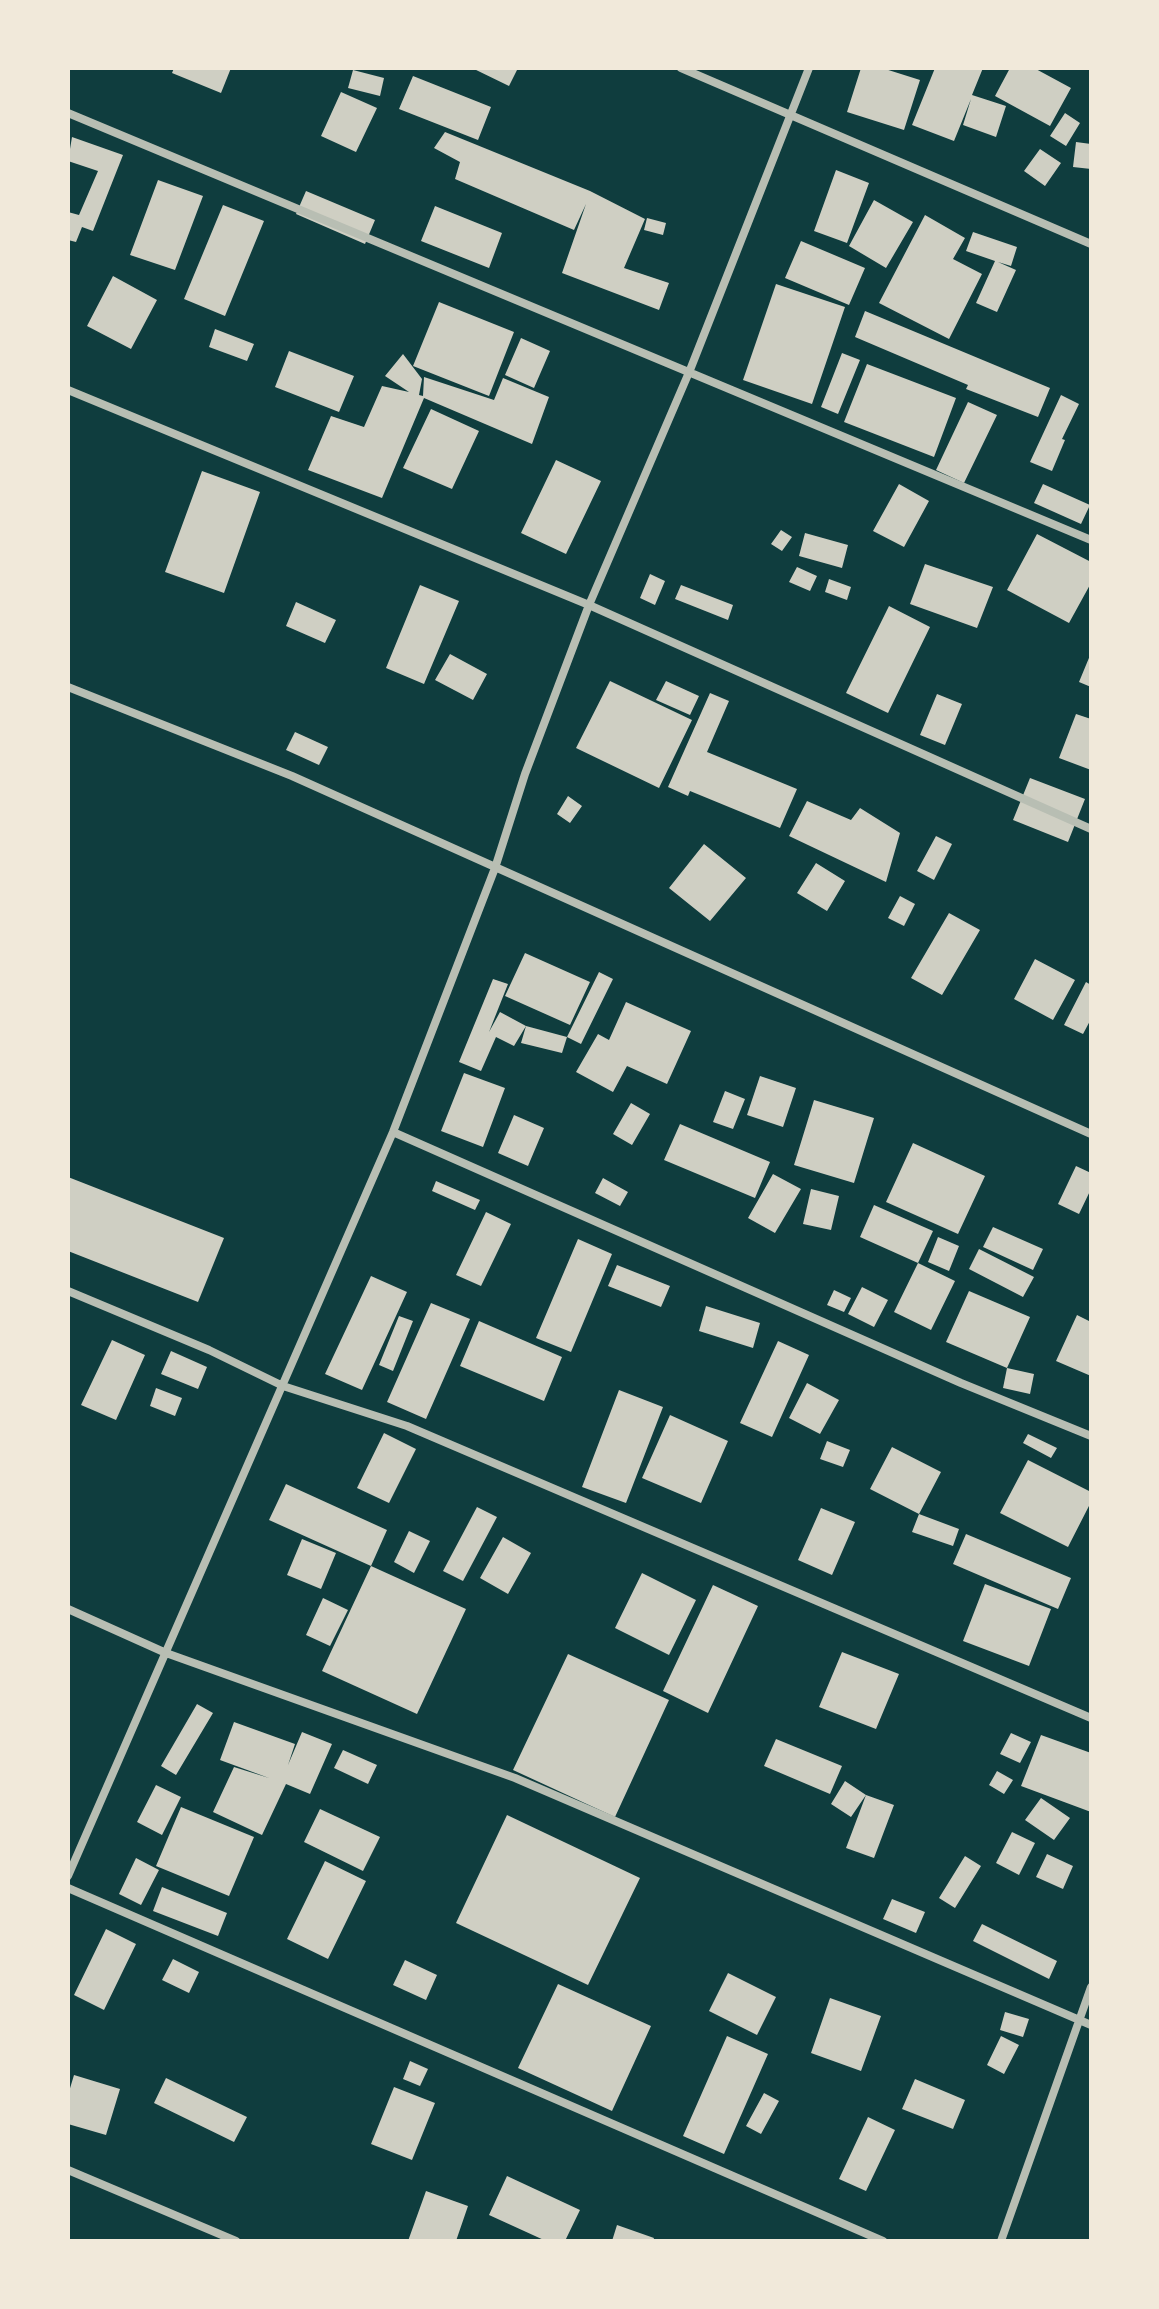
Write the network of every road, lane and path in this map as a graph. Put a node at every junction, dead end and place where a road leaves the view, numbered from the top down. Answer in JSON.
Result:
{"nodes":[{"id":1,"x":681,"y":68,"type":"edge"},
{"id":2,"x":809,"y":68,"type":"edge"},
{"id":3,"x":68,"y":113,"type":"edge"},
{"id":4,"x":790,"y":113,"type":"junction"},
{"id":5,"x":1091,"y":244,"type":"edge"},
{"id":6,"x":690,"y":370,"type":"junction"},
{"id":7,"x":68,"y":390,"type":"edge"},
{"id":8,"x":1091,"y":540,"type":"edge"},
{"id":9,"x":589,"y":605,"type":"junction"},
{"id":10,"x":68,"y":687,"type":"edge"},
{"id":11,"x":1091,"y":829,"type":"edge"},
{"id":12,"x":495,"y":868,"type":"junction"},
{"id":13,"x":393,"y":1132,"type":"junction"},
{"id":14,"x":1091,"y":1134,"type":"edge"},
{"id":15,"x":68,"y":1291,"type":"edge"},
{"id":16,"x":283,"y":1386,"type":"junction"},
{"id":17,"x":1091,"y":1436,"type":"edge"},
{"id":18,"x":68,"y":1609,"type":"edge"},
{"id":19,"x":166,"y":1653,"type":"junction"},
{"id":20,"x":1091,"y":1718,"type":"edge"},
{"id":21,"x":68,"y":1876,"type":"edge"},
{"id":22,"x":68,"y":1888,"type":"edge"},
{"id":23,"x":1091,"y":1987,"type":"edge"},
{"id":24,"x":1078,"y":2020,"type":"junction"},
{"id":25,"x":1091,"y":2025,"type":"edge"},
{"id":26,"x":68,"y":2170,"type":"edge"},
{"id":27,"x":236,"y":2241,"type":"edge"},
{"id":28,"x":883,"y":2241,"type":"edge"},
{"id":29,"x":1001,"y":2241,"type":"edge"}],
"edges":[{"from":1,"to":4,"type":"street"},
{"from":2,"to":4,"type":"street"},
{"from":3,"to":6,"type":"street"},
{"from":4,"to":5,"type":"street"},
{"from":4,"to":6,"type":"street"},
{"from":6,"to":8,"type":"street"},
{"from":6,"to":9,"type":"street"},
{"from":7,"to":9,"type":"street"},
{"from":9,"to":11,"type":"street"},
{"from":9,"to":12,"type":"street"},
{"from":10,"to":12,"type":"street"},
{"from":12,"to":13,"type":"street"},
{"from":12,"to":14,"type":"street"},
{"from":13,"to":16,"type":"street"},
{"from":13,"to":17,"type":"street"},
{"from":15,"to":16,"type":"street"},
{"from":16,"to":19,"type":"street"},
{"from":16,"to":20,"type":"street"},
{"from":18,"to":19,"type":"street"},
{"from":19,"to":21,"type":"street"},
{"from":19,"to":24,"type":"street"},
{"from":22,"to":28,"type":"street"},
{"from":23,"to":24,"type":"street"},
{"from":24,"to":25,"type":"street"},
{"from":24,"to":29,"type":"street"},
{"from":26,"to":27,"type":"street"}]}
